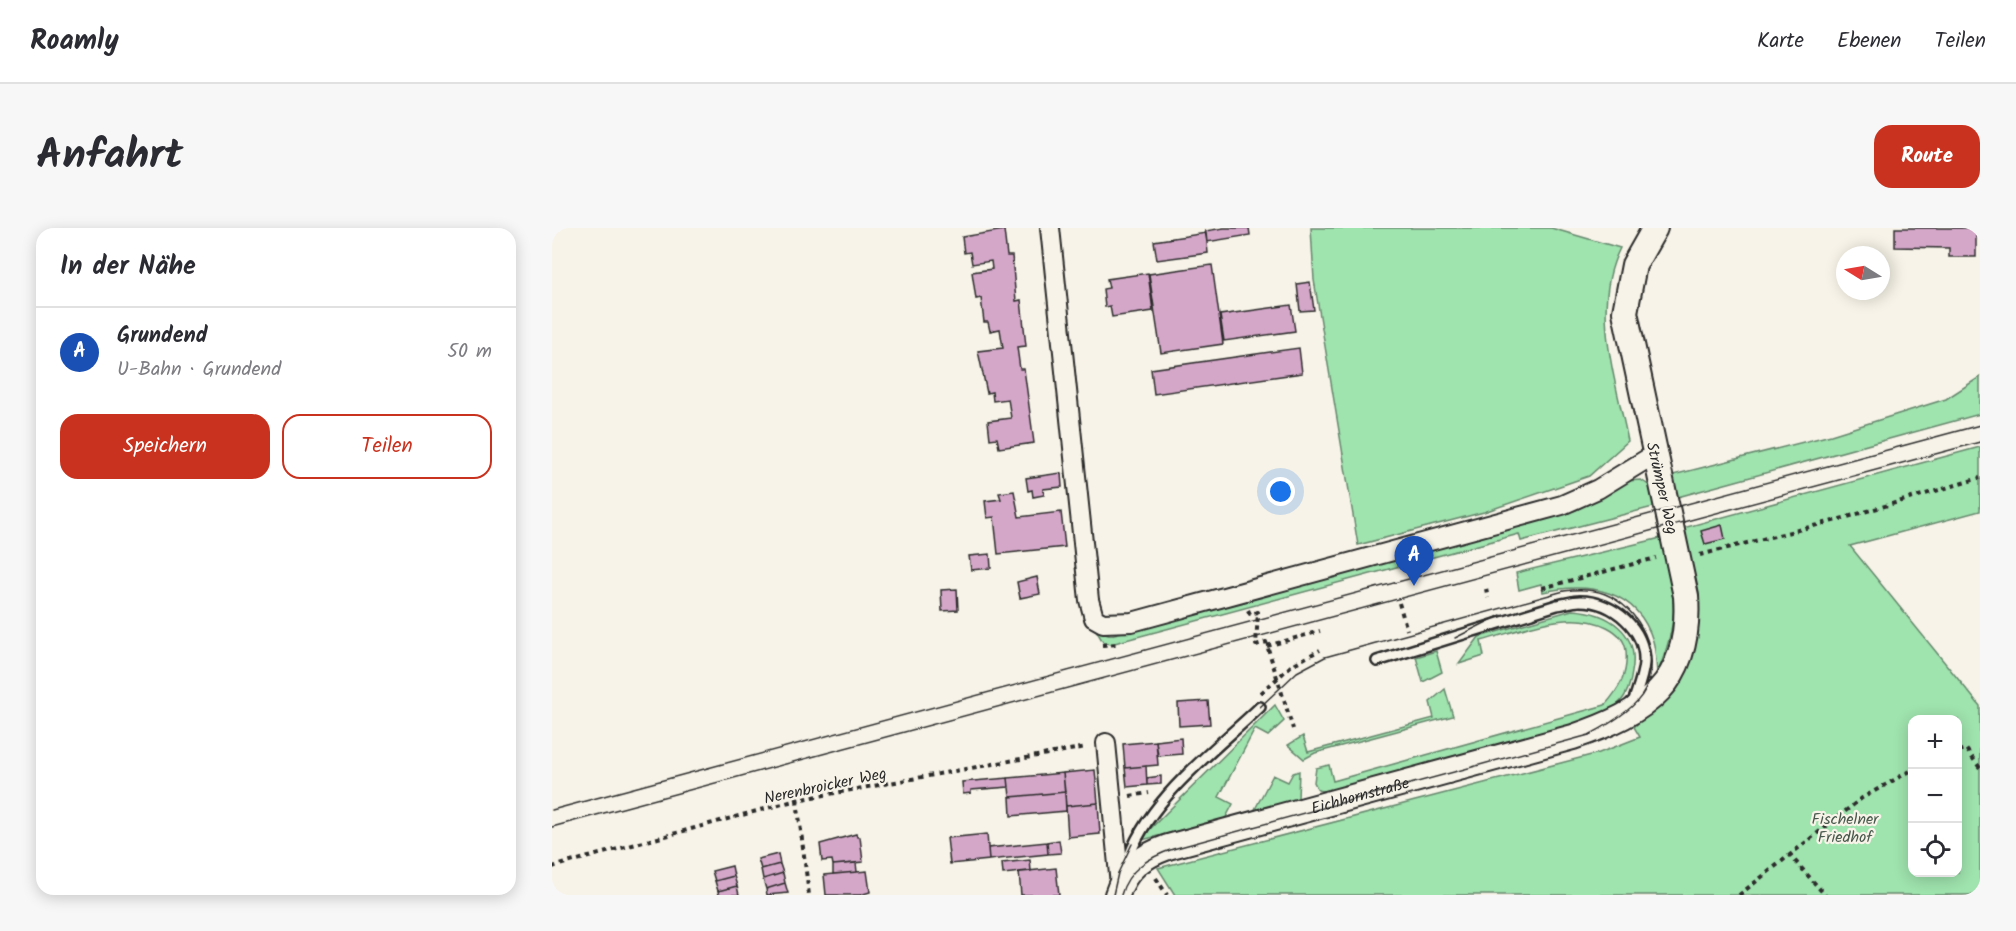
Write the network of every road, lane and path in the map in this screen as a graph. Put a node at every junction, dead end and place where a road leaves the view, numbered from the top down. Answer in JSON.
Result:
{"nodes":[{"id":1,"x":1050,"y":228,"type":"edge"},
{"id":2,"x":1654,"y":228,"type":"edge"},
{"id":3,"x":1655,"y":454,"type":"junction"},
{"id":4,"x":1980,"y":478,"type":"edge"},
{"id":5,"x":1678,"y":556,"type":"junction"},
{"id":6,"x":1542,"y":588,"type":"dead end"},
{"id":7,"x":1486,"y":590,"type":"dead end"},
{"id":8,"x":1488,"y":598,"type":"dead end"},
{"id":9,"x":1399,"y":603,"type":"dead end"},
{"id":10,"x":1238,"y":613,"type":"dead end"},
{"id":11,"x":1094,"y":618,"type":"junction"},
{"id":12,"x":1407,"y":630,"type":"dead end"},
{"id":13,"x":1320,"y":631,"type":"dead end"},
{"id":14,"x":1123,"y":643,"type":"dead end"},
{"id":15,"x":1267,"y":646,"type":"junction"},
{"id":16,"x":1377,"y":661,"type":"dead end"},
{"id":17,"x":1260,"y":707,"type":"dead end"},
{"id":18,"x":1612,"y":723,"type":"junction"},
{"id":19,"x":1293,"y":729,"type":"dead end"},
{"id":20,"x":1106,"y":743,"type":"joint"},
{"id":21,"x":1962,"y":750,"type":"edge"},
{"id":22,"x":1980,"y":768,"type":"edge"},
{"id":23,"x":1908,"y":772,"type":"edge"},
{"id":24,"x":797,"y":800,"type":"junction"},
{"id":25,"x":1789,"y":854,"type":"junction"},
{"id":26,"x":552,"y":867,"type":"edge"},
{"id":27,"x":1118,"y":890,"type":"edge"},
{"id":28,"x":809,"y":895,"type":"edge"},
{"id":29,"x":1739,"y":895,"type":"edge"},
{"id":30,"x":1825,"y":895,"type":"edge"}],
"edges":[{"from":1,"to":11,"type":"street"},
{"from":2,"to":3,"type":"street","name":"Strümper Weg"},
{"from":3,"to":5,"type":"street","name":"Strümper Weg"},
{"from":3,"to":11,"type":"street"},
{"from":4,"to":5,"type":"path"},
{"from":5,"to":6,"type":"path"},
{"from":5,"to":18,"type":"street","name":"Strümper Weg"},
{"from":7,"to":8,"type":"path"},
{"from":9,"to":12,"type":"path"},
{"from":10,"to":15,"type":"path"},
{"from":11,"to":14,"type":"path"},
{"from":13,"to":15,"type":"path"},
{"from":15,"to":19,"type":"path"},
{"from":16,"to":18,"type":"lane"},
{"from":17,"to":27,"type":"lane"},
{"from":18,"to":27,"type":"street","name":"Eichhornstraße"},
{"from":20,"to":24,"type":"path","name":"Nerenbroicker Weg"},
{"from":20,"to":27,"type":"street"},
{"from":21,"to":22,"type":"path"},
{"from":23,"to":25,"type":"path"},
{"from":24,"to":26,"type":"path","name":"Nerenbroicker Weg"},
{"from":24,"to":28,"type":"path"},
{"from":25,"to":29,"type":"path"},
{"from":25,"to":30,"type":"path"}]}
